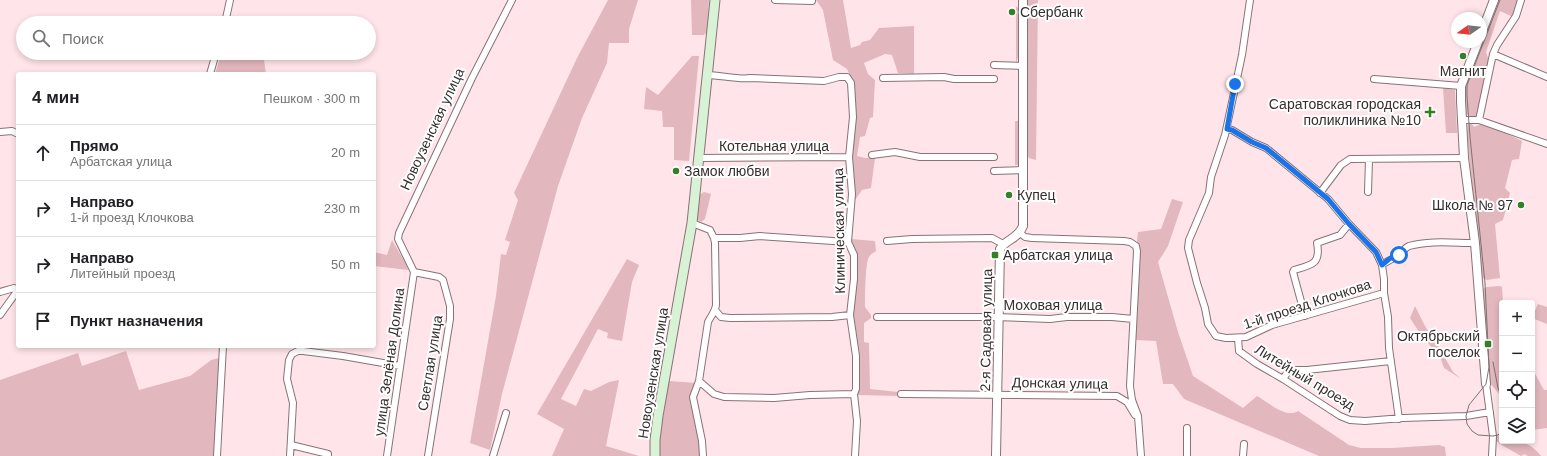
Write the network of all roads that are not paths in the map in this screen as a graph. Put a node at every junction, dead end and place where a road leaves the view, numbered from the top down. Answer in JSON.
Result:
{"nodes":[{"id":1,"x":230,"y":0,"type":"edge"},
{"id":2,"x":512,"y":0,"type":"edge"},
{"id":3,"x":715,"y":0,"type":"edge"},
{"id":4,"x":775,"y":0,"type":"edge"},
{"id":5,"x":1023,"y":0,"type":"edge"},
{"id":6,"x":1250,"y":0,"type":"edge"},
{"id":7,"x":1494,"y":0,"type":"edge"},
{"id":8,"x":1521,"y":0,"type":"edge"},
{"id":9,"x":812,"y":1,"type":"dead end"},
{"id":10,"x":227,"y":16,"type":"edge"},
{"id":11,"x":1487,"y":18,"type":"edge"},
{"id":12,"x":1476,"y":48,"type":"edge"},
{"id":13,"x":1493,"y":54,"type":"junction"},
{"id":14,"x":214,"y":60,"type":"edge"},
{"id":15,"x":994,"y":65,"type":"dead end"},
{"id":16,"x":1023,"y":66,"type":"junction"},
{"id":17,"x":211,"y":72,"type":"edge"},
{"id":18,"x":708,"y":75,"type":"junction"},
{"id":19,"x":1547,"y":77,"type":"edge"},
{"id":20,"x":883,"y":78,"type":"dead end"},
{"id":21,"x":994,"y":79,"type":"dead end"},
{"id":22,"x":1374,"y":79,"type":"dead end"},
{"id":23,"x":1461,"y":86,"type":"junction"},
{"id":24,"x":1461,"y":120,"type":"junction"},
{"id":25,"x":1479,"y":120,"type":"junction"},
{"id":26,"x":1227,"y":129,"type":"junction"},
{"id":27,"x":0,"y":132,"type":"edge"},
{"id":28,"x":16,"y":133,"type":"edge"},
{"id":29,"x":1547,"y":144,"type":"edge"},
{"id":30,"x":872,"y":155,"type":"dead end"},
{"id":31,"x":849,"y":157,"type":"junction"},
{"id":32,"x":994,"y":157,"type":"dead end"},
{"id":33,"x":699,"y":158,"type":"junction"},
{"id":34,"x":1464,"y":158,"type":"junction"},
{"id":35,"x":1369,"y":160,"type":"junction"},
{"id":36,"x":1023,"y":170,"type":"junction"},
{"id":37,"x":994,"y":171,"type":"dead end"},
{"id":38,"x":1368,"y":192,"type":"dead end"},
{"id":39,"x":1320,"y":193,"type":"junction"},
{"id":40,"x":692,"y":224,"type":"junction"},
{"id":41,"x":1349,"y":224,"type":"junction"},
{"id":42,"x":1020,"y":233,"type":"junction"},
{"id":43,"x":714,"y":238,"type":"junction"},
{"id":44,"x":887,"y":241,"type":"dead end"},
{"id":45,"x":848,"y":242,"type":"junction"},
{"id":46,"x":1475,"y":243,"type":"junction"},
{"id":47,"x":1003,"y":244,"type":"junction"},
{"id":48,"x":1382,"y":265,"type":"junction"},
{"id":49,"x":414,"y":272,"type":"junction"},
{"id":50,"x":16,"y":289,"type":"edge"},
{"id":51,"x":0,"y":292,"type":"edge"},
{"id":52,"x":16,"y":293,"type":"edge"},
{"id":53,"x":1384,"y":293,"type":"junction"},
{"id":54,"x":716,"y":310,"type":"junction"},
{"id":55,"x":0,"y":315,"type":"edge"},
{"id":56,"x":850,"y":315,"type":"junction"},
{"id":57,"x":1306,"y":316,"type":"junction"},
{"id":58,"x":877,"y":317,"type":"dead end"},
{"id":59,"x":998,"y":317,"type":"junction"},
{"id":60,"x":1133,"y":319,"type":"junction"},
{"id":61,"x":1238,"y":338,"type":"junction"},
{"id":62,"x":223,"y":348,"type":"edge"},
{"id":63,"x":1391,"y":361,"type":"junction"},
{"id":64,"x":400,"y":366,"type":"junction"},
{"id":65,"x":1283,"y":379,"type":"junction"},
{"id":66,"x":699,"y":381,"type":"junction"},
{"id":67,"x":1486,"y":384,"type":"joint"},
{"id":68,"x":854,"y":394,"type":"junction"},
{"id":69,"x":901,"y":394,"type":"dead end"},
{"id":70,"x":998,"y":395,"type":"junction"},
{"id":71,"x":1490,"y":412,"type":"junction"},
{"id":72,"x":506,"y":413,"type":"dead end"},
{"id":73,"x":1138,"y":416,"type":"junction"},
{"id":74,"x":1399,"y":419,"type":"junction"},
{"id":75,"x":1187,"y":428,"type":"dead end"},
{"id":76,"x":1244,"y":444,"type":"dead end"},
{"id":77,"x":291,"y":445,"type":"junction"},
{"id":78,"x":217,"y":456,"type":"edge"},
{"id":79,"x":290,"y":456,"type":"edge"},
{"id":80,"x":328,"y":456,"type":"edge"},
{"id":81,"x":387,"y":456,"type":"edge"},
{"id":82,"x":428,"y":456,"type":"edge"},
{"id":83,"x":493,"y":456,"type":"edge"},
{"id":84,"x":655,"y":456,"type":"edge"},
{"id":85,"x":703,"y":456,"type":"edge"},
{"id":86,"x":855,"y":456,"type":"edge"},
{"id":87,"x":996,"y":456,"type":"edge"},
{"id":88,"x":1141,"y":456,"type":"edge"},
{"id":89,"x":1187,"y":456,"type":"edge"},
{"id":90,"x":1243,"y":456,"type":"edge"},
{"id":91,"x":1492,"y":456,"type":"edge"}],
"edges":[{"from":1,"to":10,"type":"street"},
{"from":2,"to":49,"type":"street","name":"Новоузенская улица"},
{"from":3,"to":18,"type":"main road","name":"Новоузенская улица"},
{"from":4,"to":9,"type":"street"},
{"from":5,"to":16,"type":"street"},
{"from":6,"to":26,"type":"street","name":"Литейный проезд"},
{"from":7,"to":11,"type":"street"},
{"from":8,"to":13,"type":"street"},
{"from":12,"to":23,"type":"street"},
{"from":13,"to":19,"type":"street"},
{"from":13,"to":25,"type":"street"},
{"from":14,"to":17,"type":"street"},
{"from":15,"to":16,"type":"street"},
{"from":16,"to":36,"type":"street"},
{"from":18,"to":31,"type":"street","name":"Клиническая улица"},
{"from":18,"to":33,"type":"main road","name":"Новоузенская улица"},
{"from":20,"to":21,"type":"street"},
{"from":22,"to":23,"type":"street"},
{"from":23,"to":24,"type":"street"},
{"from":24,"to":25,"type":"street"},
{"from":24,"to":34,"type":"street"},
{"from":25,"to":29,"type":"street"},
{"from":26,"to":39,"type":"street","name":"1-й проезд Клочкова"},
{"from":26,"to":61,"type":"street","name":"Литейный проезд"},
{"from":27,"to":28,"type":"street"},
{"from":30,"to":32,"type":"street"},
{"from":31,"to":33,"type":"street","name":"Котельная улица"},
{"from":31,"to":45,"type":"street","name":"Клиническая улица"},
{"from":33,"to":40,"type":"main road","name":"Новоузенская улица"},
{"from":34,"to":35,"type":"street"},
{"from":34,"to":46,"type":"street"},
{"from":35,"to":38,"type":"street"},
{"from":35,"to":39,"type":"street"},
{"from":36,"to":37,"type":"street"},
{"from":36,"to":42,"type":"street"},
{"from":39,"to":41,"type":"street","name":"1-й проезд Клочкова"},
{"from":40,"to":43,"type":"street"},
{"from":40,"to":84,"type":"main road","name":"Новоузенская улица"},
{"from":41,"to":48,"type":"street","name":"1-й проезд Клочкова"},
{"from":41,"to":57,"type":"street"},
{"from":42,"to":47,"type":"street"},
{"from":42,"to":60,"type":"street"},
{"from":43,"to":45,"type":"street"},
{"from":43,"to":54,"type":"street"},
{"from":44,"to":47,"type":"street"},
{"from":45,"to":56,"type":"street","name":"Клиническая улица"},
{"from":46,"to":48,"type":"street"},
{"from":46,"to":67,"type":"street"},
{"from":47,"to":59,"type":"street","name":"2-я Садовая улица"},
{"from":48,"to":53,"type":"street","name":"1-й проезд Клочкова"},
{"from":49,"to":64,"type":"street","name":"улица Зелёная Долина"},
{"from":49,"to":82,"type":"street","name":"Светлая улица"},
{"from":50,"to":51,"type":"street"},
{"from":52,"to":55,"type":"street"},
{"from":53,"to":57,"type":"street","name":"1-й проезд Клочкова"},
{"from":53,"to":63,"type":"street","name":"1-й проезд Клочкова"},
{"from":54,"to":56,"type":"street"},
{"from":54,"to":66,"type":"street"},
{"from":56,"to":68,"type":"street","name":"Клиническая улица"},
{"from":57,"to":61,"type":"street","name":"1-й проезд Клочкова"},
{"from":58,"to":59,"type":"street","name":"Моховая улица"},
{"from":59,"to":60,"type":"street","name":"Моховая улица"},
{"from":59,"to":70,"type":"street","name":"2-я Садовая улица"},
{"from":60,"to":73,"type":"street"},
{"from":61,"to":65,"type":"street","name":"Литейный проезд"},
{"from":62,"to":78,"type":"street"},
{"from":63,"to":65,"type":"street"},
{"from":63,"to":74,"type":"street","name":"1-й проезд Клочкова"},
{"from":64,"to":77,"type":"street"},
{"from":64,"to":81,"type":"street","name":"улица Зелёная Долина"},
{"from":65,"to":74,"type":"street","name":"Литейный проезд"},
{"from":66,"to":68,"type":"street"},
{"from":66,"to":85,"type":"street"},
{"from":67,"to":71,"type":"street"},
{"from":68,"to":86,"type":"street","name":"Клиническая улица"},
{"from":69,"to":70,"type":"street","name":"Донская улица"},
{"from":70,"to":73,"type":"street","name":"Донская улица"},
{"from":70,"to":87,"type":"street","name":"2-я Садовая улица"},
{"from":71,"to":74,"type":"street","name":"Литейный проезд"},
{"from":71,"to":91,"type":"street"},
{"from":72,"to":83,"type":"street"},
{"from":73,"to":88,"type":"street"},
{"from":75,"to":89,"type":"street"},
{"from":76,"to":90,"type":"street"},
{"from":77,"to":79,"type":"street"},
{"from":77,"to":80,"type":"street"}]}
